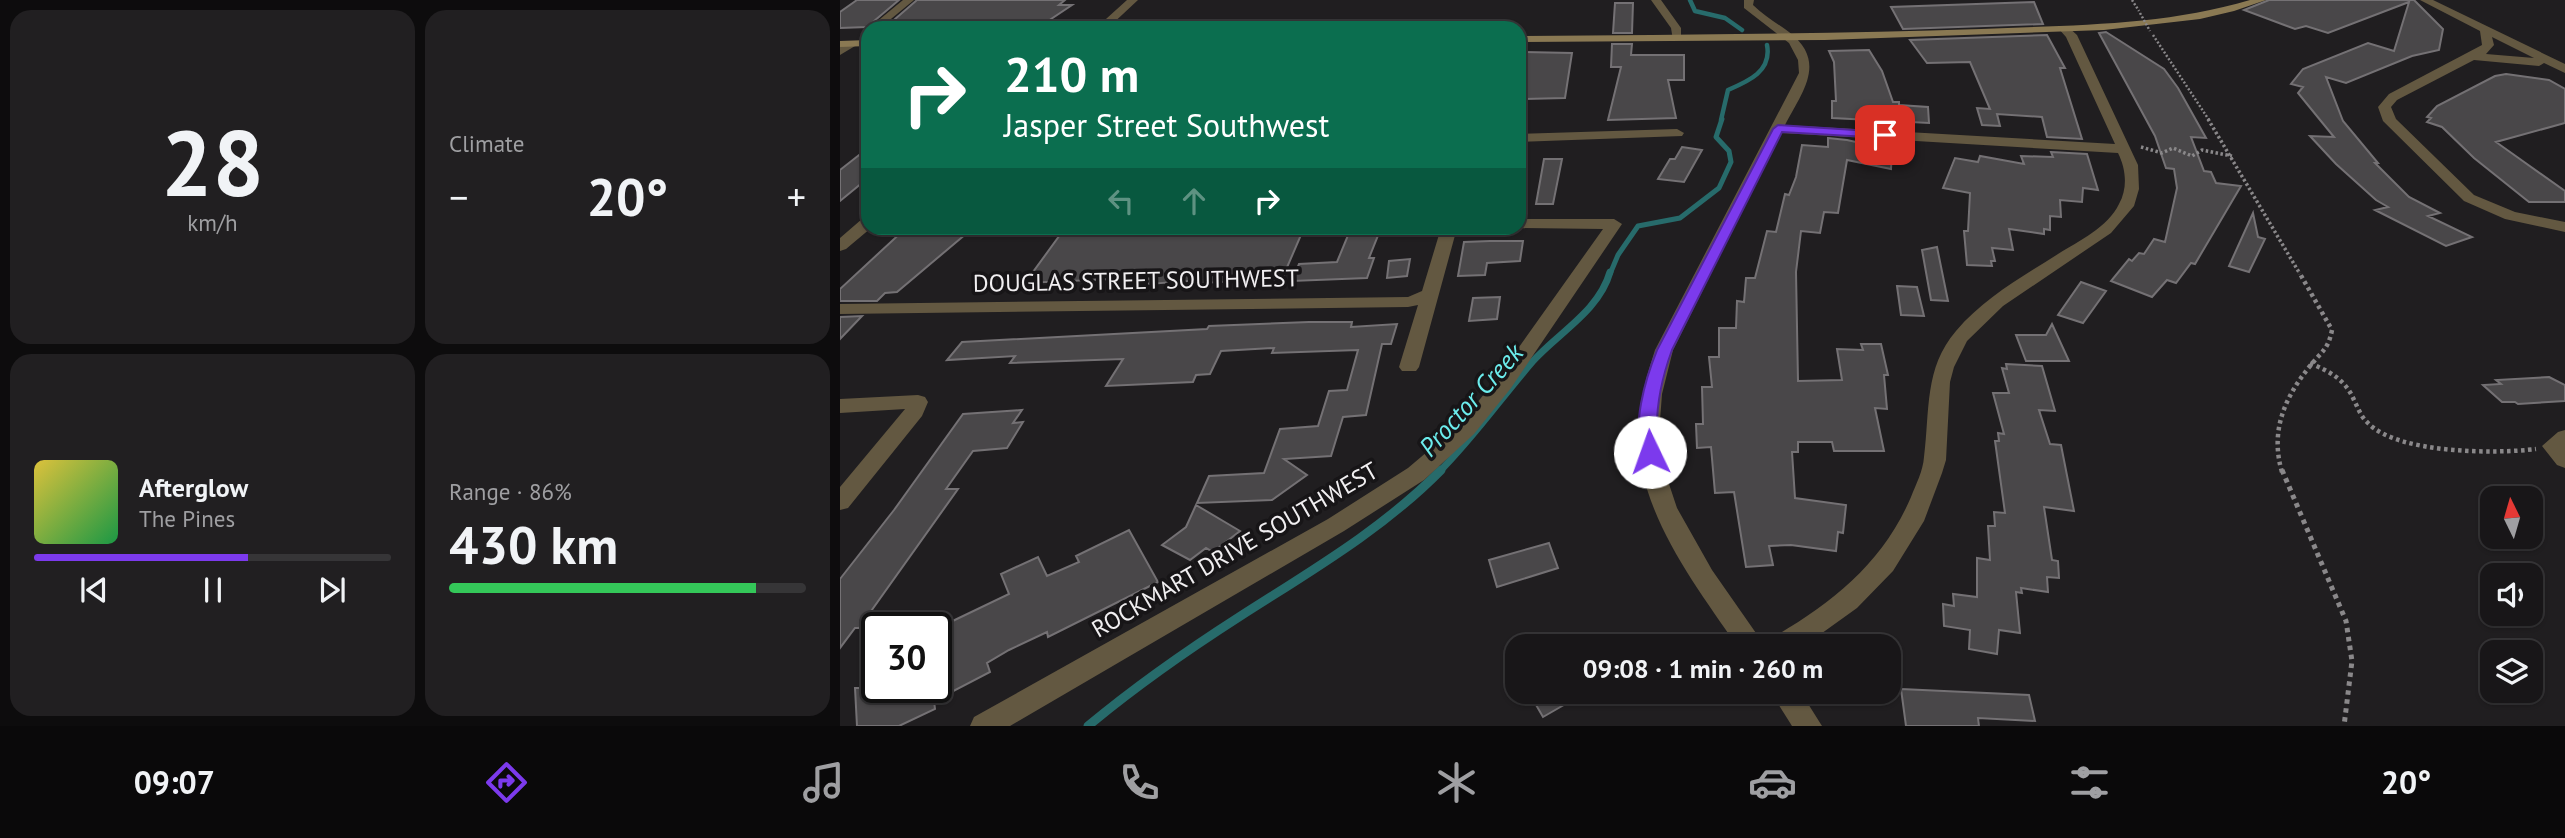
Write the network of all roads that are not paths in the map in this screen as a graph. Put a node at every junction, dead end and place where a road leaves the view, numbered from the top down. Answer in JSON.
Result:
{"nodes":[{"id":1,"x":909,"y":0,"type":"edge"},
{"id":2,"x":1133,"y":0,"type":"edge"},
{"id":3,"x":1656,"y":0,"type":"edge"},
{"id":4,"x":1749,"y":0,"type":"edge"},
{"id":5,"x":2261,"y":0,"type":"edge"},
{"id":6,"x":2425,"y":0,"type":"edge"},
{"id":7,"x":882,"y":21,"type":"edge"},
{"id":8,"x":1109,"y":21,"type":"edge"},
{"id":9,"x":2063,"y":28,"type":"junction"},
{"id":10,"x":2485,"y":29,"type":"junction"},
{"id":11,"x":1792,"y":37,"type":"junction"},
{"id":12,"x":861,"y":38,"type":"edge"},
{"id":13,"x":1677,"y":38,"type":"junction"},
{"id":14,"x":1526,"y":39,"type":"edge"},
{"id":15,"x":854,"y":43,"type":"junction"},
{"id":16,"x":861,"y":43,"type":"edge"},
{"id":17,"x":840,"y":44,"type":"edge"},
{"id":18,"x":840,"y":52,"type":"edge"},
{"id":19,"x":2475,"y":57,"type":"junction"},
{"id":20,"x":2564,"y":68,"type":"edge"},
{"id":21,"x":1778,"y":129,"type":"junction"},
{"id":22,"x":1677,"y":133,"type":"dead end"},
{"id":23,"x":1526,"y":138,"type":"edge"},
{"id":24,"x":2124,"y":149,"type":"junction"},
{"id":25,"x":1526,"y":224,"type":"edge"},
{"id":26,"x":1614,"y":224,"type":"joint"},
{"id":27,"x":2565,"y":227,"type":"edge"},
{"id":28,"x":861,"y":228,"type":"edge"},
{"id":29,"x":1447,"y":235,"type":"edge"},
{"id":30,"x":840,"y":246,"type":"edge"},
{"id":31,"x":1432,"y":293,"type":"junction"},
{"id":32,"x":840,"y":309,"type":"edge"},
{"id":33,"x":1409,"y":367,"type":"dead end"},
{"id":34,"x":840,"y":406,"type":"edge"},
{"id":35,"x":840,"y":502,"type":"edge"},
{"id":36,"x":1744,"y":634,"type":"edge"},
{"id":37,"x":1802,"y":634,"type":"edge"},
{"id":38,"x":1793,"y":704,"type":"edge"},
{"id":39,"x":984,"y":726,"type":"edge"},
{"id":40,"x":1808,"y":726,"type":"edge"}],
"edges":[{"from":1,"to":7,"type":"street"},
{"from":2,"to":8,"type":"street"},
{"from":3,"to":13,"type":"street"},
{"from":4,"to":11,"type":"street"},
{"from":5,"to":9,"type":"main road"},
{"from":6,"to":10,"type":"street"},
{"from":9,"to":11,"type":"main road"},
{"from":9,"to":24,"type":"street"},
{"from":10,"to":19,"type":"street"},
{"from":10,"to":20,"type":"street"},
{"from":11,"to":13,"type":"main road"},
{"from":11,"to":21,"type":"street"},
{"from":12,"to":15,"type":"street"},
{"from":13,"to":14,"type":"main road"},
{"from":15,"to":16,"type":"main road"},
{"from":15,"to":17,"type":"main road"},
{"from":15,"to":18,"type":"street"},
{"from":19,"to":20,"type":"street"},
{"from":19,"to":27,"type":"street"},
{"from":21,"to":24,"type":"street"},
{"from":21,"to":36,"type":"street"},
{"from":22,"to":23,"type":"street"},
{"from":24,"to":37,"type":"street"},
{"from":25,"to":26,"type":"street"},
{"from":26,"to":39,"type":"street","name":"ROCKMART DRIVE SOUTHWEST"},
{"from":28,"to":30,"type":"street"},
{"from":29,"to":31,"type":"street"},
{"from":31,"to":32,"type":"street","name":"DOUGLAS STREET SOUTHWEST"},
{"from":31,"to":33,"type":"street"},
{"from":34,"to":35,"type":"street"},
{"from":38,"to":40,"type":"street"}]}
